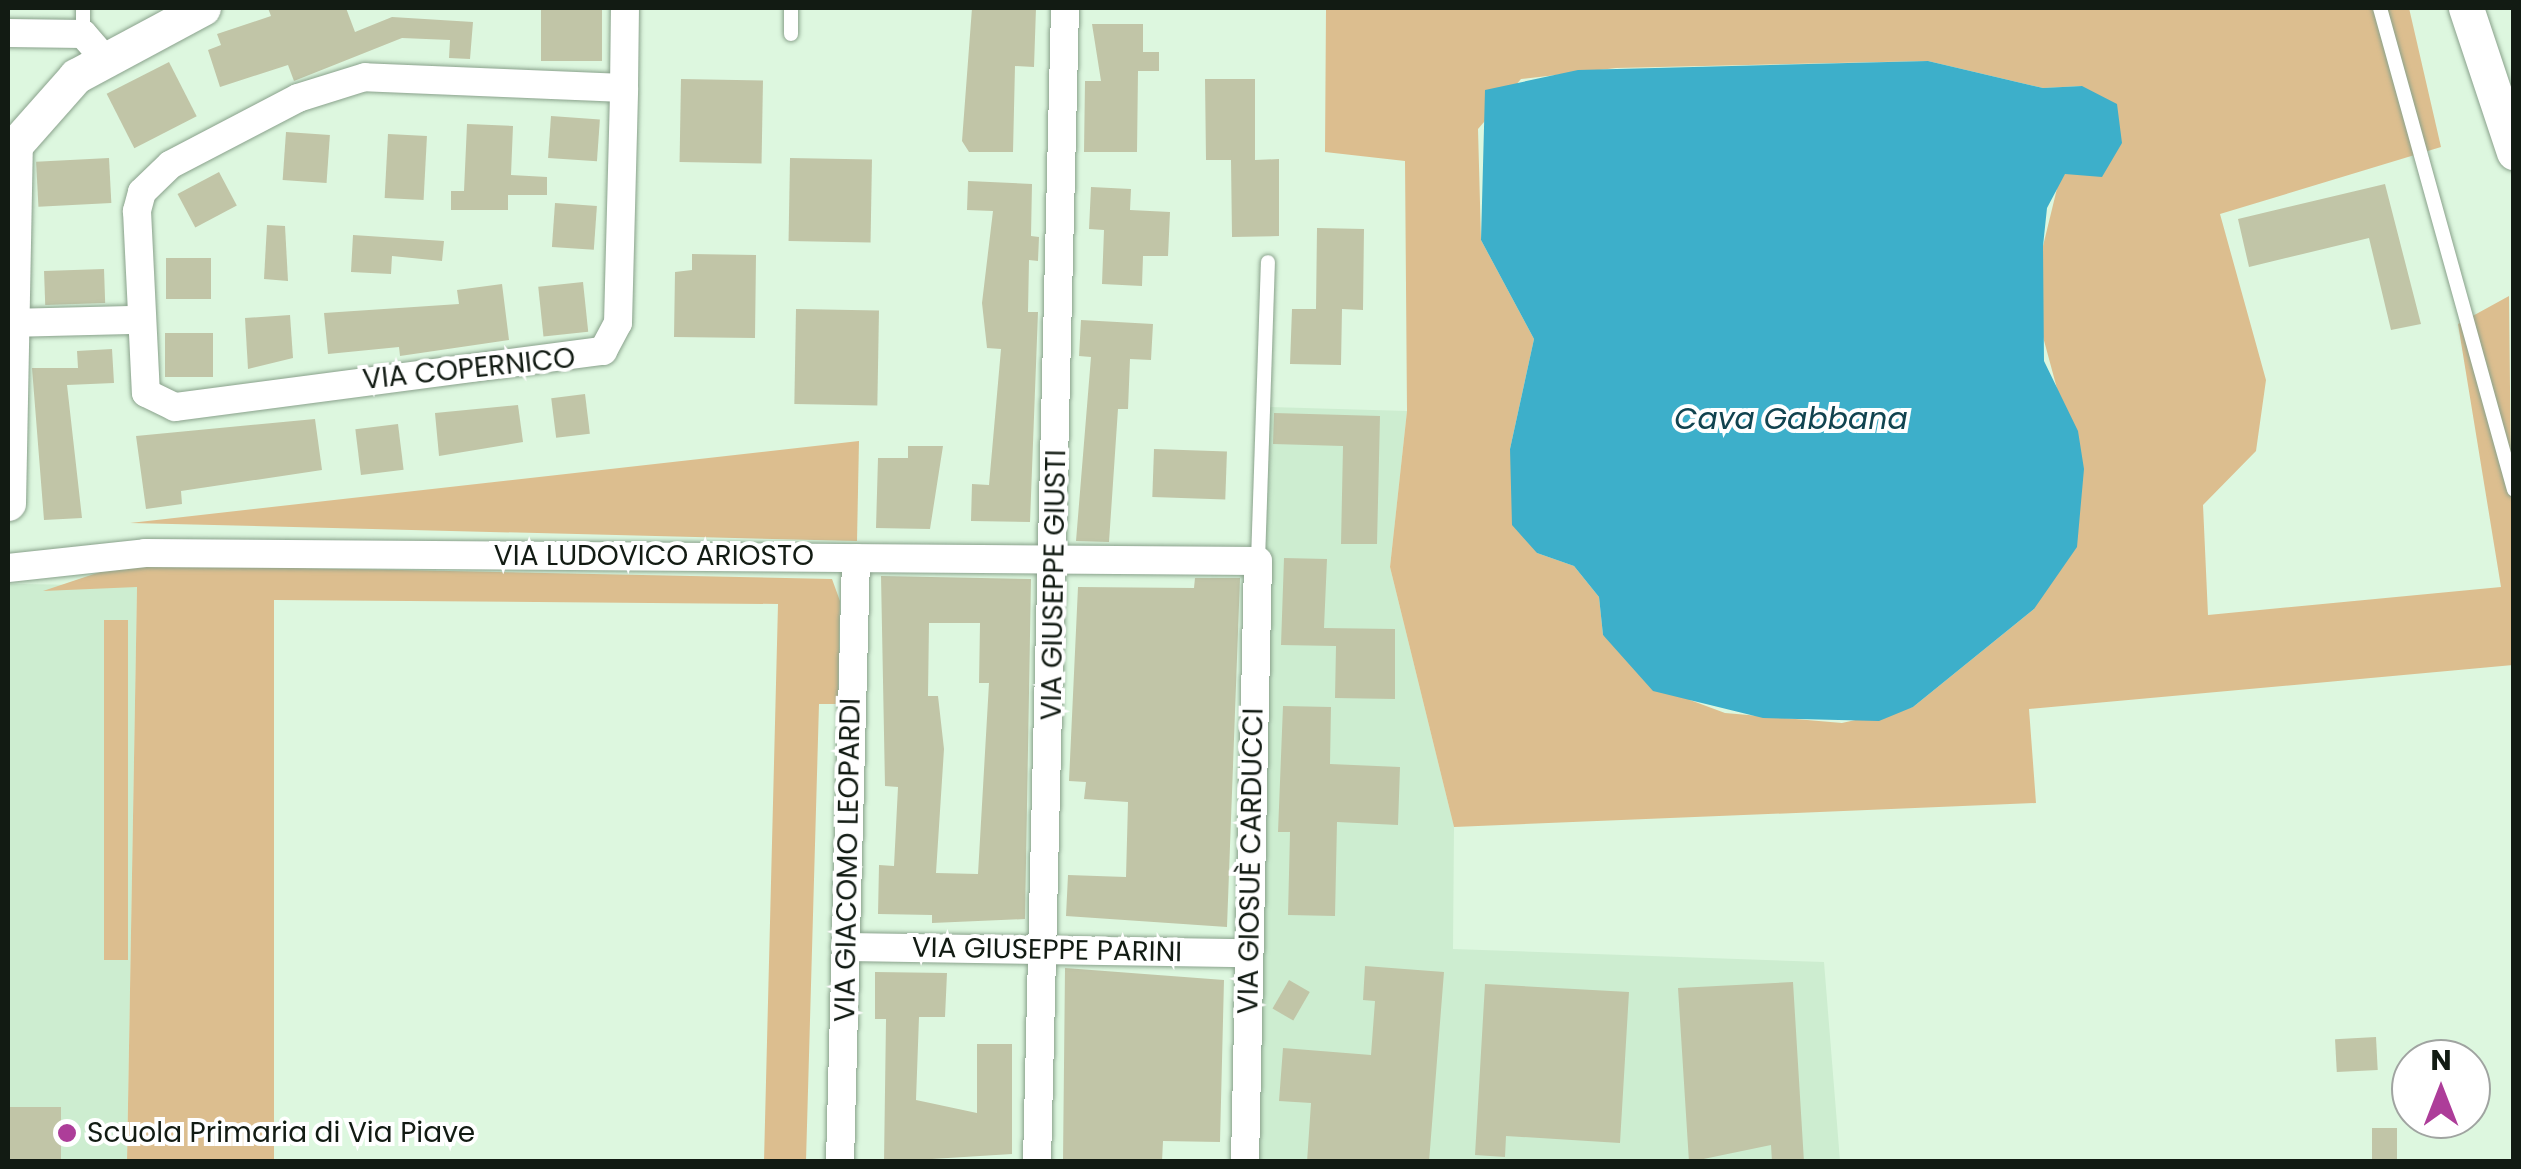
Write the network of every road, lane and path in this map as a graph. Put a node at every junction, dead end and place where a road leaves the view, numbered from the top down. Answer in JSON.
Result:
{"nodes":[{"id":1,"x":203,"y":8,"type":"edge"},
{"id":2,"x":625,"y":8,"type":"edge"},
{"id":3,"x":791,"y":8,"type":"edge"},
{"id":4,"x":1065,"y":8,"type":"edge"},
{"id":5,"x":2380,"y":8,"type":"edge"},
{"id":6,"x":2466,"y":8,"type":"edge"},
{"id":7,"x":8,"y":33,"type":"edge"},
{"id":8,"x":91,"y":34,"type":"edge"},
{"id":9,"x":791,"y":34,"type":"dead end"},
{"id":10,"x":624,"y":88,"type":"junction"},
{"id":11,"x":2514,"y":152,"type":"edge"},
{"id":12,"x":1268,"y":262,"type":"dead end"},
{"id":13,"x":9,"y":268,"type":"edge"},
{"id":14,"x":137,"y":320,"type":"junction"},
{"id":15,"x":12,"y":323,"type":"junction"},
{"id":16,"x":2514,"y":490,"type":"edge"},
{"id":17,"x":8,"y":504,"type":"edge"},
{"id":18,"x":8,"y":545,"type":"edge"},
{"id":19,"x":856,"y":558,"type":"junction"},
{"id":20,"x":1054,"y":560,"type":"junction"},
{"id":21,"x":1258,"y":562,"type":"junction"},
{"id":22,"x":51,"y":564,"type":"junction"},
{"id":23,"x":8,"y":568,"type":"edge"},
{"id":24,"x":846,"y":947,"type":"junction"},
{"id":25,"x":1045,"y":950,"type":"junction"},
{"id":26,"x":1250,"y":953,"type":"junction"},
{"id":27,"x":840,"y":1162,"type":"edge"},
{"id":28,"x":1037,"y":1162,"type":"edge"},
{"id":29,"x":1244,"y":1162,"type":"edge"}],
"edges":[{"from":1,"to":8,"type":"street"},
{"from":2,"to":10,"type":"street","name":"VIA COPERNICO"},
{"from":3,"to":9,"type":"lane"},
{"from":4,"to":20,"type":"street","name":"VIA GIUSEPPE GIUSTI"},
{"from":5,"to":16,"type":"lane"},
{"from":6,"to":11,"type":"street"},
{"from":7,"to":8,"type":"street"},
{"from":8,"to":13,"type":"street"},
{"from":10,"to":14,"type":"street","name":"VIA COPERNICO"},
{"from":10,"to":14,"type":"street","name":"VIA COPERNICO"},
{"from":12,"to":21,"type":"lane"},
{"from":13,"to":15,"type":"street"},
{"from":14,"to":15,"type":"street"},
{"from":15,"to":17,"type":"street"},
{"from":18,"to":22,"type":"street"},
{"from":19,"to":20,"type":"street","name":"VIA LUDOVICO ARIOSTO"},
{"from":19,"to":22,"type":"street","name":"VIA LUDOVICO ARIOSTO"},
{"from":19,"to":24,"type":"street","name":"VIA GIACOMO LEOPARDI"},
{"from":20,"to":21,"type":"street","name":"VIA LUDOVICO ARIOSTO"},
{"from":20,"to":25,"type":"street","name":"VIA GIUSEPPE GIUSTI"},
{"from":21,"to":26,"type":"street","name":"VIA GIOSUÈ CARDUCCI"},
{"from":22,"to":23,"type":"street","name":"VIA LUDOVICO ARIOSTO"},
{"from":24,"to":25,"type":"street","name":"VIA GIUSEPPE PARINI"},
{"from":24,"to":27,"type":"street","name":"VIA GIACOMO LEOPARDI"},
{"from":25,"to":26,"type":"street","name":"VIA GIUSEPPE PARINI"},
{"from":25,"to":28,"type":"street","name":"VIA GIUSEPPE GIUSTI"},
{"from":26,"to":29,"type":"street","name":"VIA GIOSUÈ CARDUCCI"}]}
